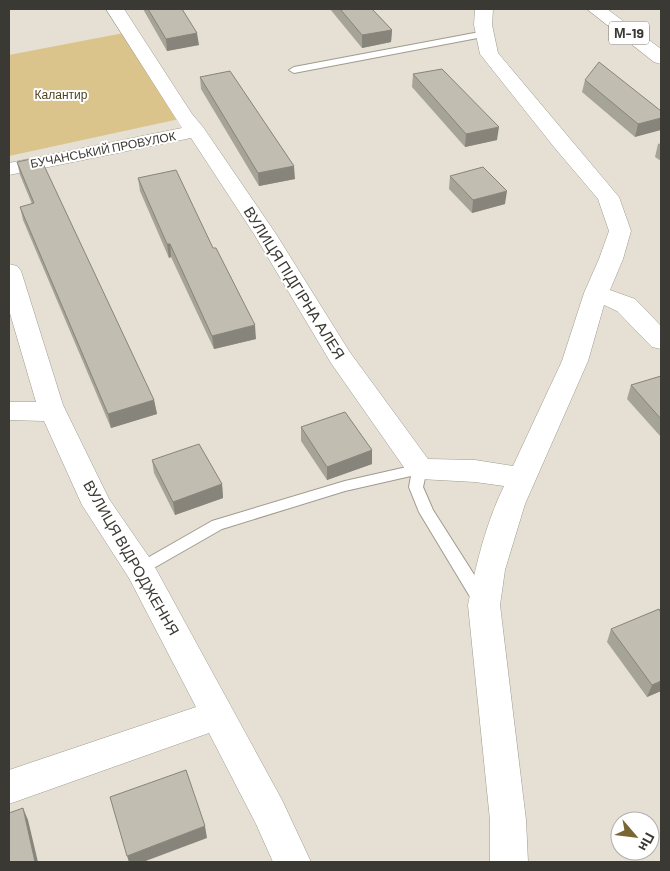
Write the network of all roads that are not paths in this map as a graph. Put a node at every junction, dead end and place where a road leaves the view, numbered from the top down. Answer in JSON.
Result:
{"nodes":[{"id":1,"x":115,"y":9,"type":"edge"},
{"id":2,"x":596,"y":9,"type":"edge"},
{"id":3,"x":484,"y":21,"type":"edge"},
{"id":4,"x":661,"y":58,"type":"edge"},
{"id":5,"x":294,"y":70,"type":"dead end"},
{"id":6,"x":196,"y":131,"type":"junction"},
{"id":7,"x":9,"y":169,"type":"edge"},
{"id":8,"x":9,"y":271,"type":"edge"},
{"id":9,"x":596,"y":293,"type":"junction"},
{"id":10,"x":661,"y":341,"type":"edge"},
{"id":11,"x":9,"y":411,"type":"edge"},
{"id":12,"x":53,"y":412,"type":"junction"},
{"id":13,"x":420,"y":469,"type":"junction"},
{"id":14,"x":522,"y":478,"type":"junction"},
{"id":15,"x":140,"y":569,"type":"junction"},
{"id":16,"x":484,"y":605,"type":"junction"},
{"id":17,"x":217,"y":715,"type":"junction"},
{"id":18,"x":9,"y":787,"type":"edge"},
{"id":19,"x":292,"y":862,"type":"edge"},
{"id":20,"x":509,"y":862,"type":"edge"}],
"edges":[{"from":1,"to":6,"type":"main road","name":"ВУЛИЦЯ ПІДГІРНА АЛЕЯ"},
{"from":2,"to":4,"type":"main road","number":"М-19"},
{"from":3,"to":5,"type":"lane"},
{"from":3,"to":9,"type":"main road"},
{"from":6,"to":7,"type":"main road","name":"БУЧАНСЬКИЙ ПРОВУЛОК"},
{"from":6,"to":13,"type":"main road","name":"ВУЛИЦЯ ПІДГІРНА АЛЕЯ"},
{"from":8,"to":12,"type":"main road","name":"ВУЛИЦЯ ВІДРОДЖЕННЯ"},
{"from":9,"to":10,"type":"main road"},
{"from":9,"to":14,"type":"main road"},
{"from":11,"to":12,"type":"main road"},
{"from":12,"to":15,"type":"main road","name":"ВУЛИЦЯ ВІДРОДЖЕННЯ"},
{"from":13,"to":14,"type":"main road"},
{"from":13,"to":15,"type":"lane"},
{"from":13,"to":16,"type":"lane"},
{"from":14,"to":16,"type":"main road"},
{"from":15,"to":17,"type":"main road","name":"ВУЛИЦЯ ВІДРОДЖЕННЯ"},
{"from":16,"to":20,"type":"main road"},
{"from":17,"to":18,"type":"main road"},
{"from":17,"to":19,"type":"main road","name":"ВУЛИЦЯ ВІДРОДЖЕННЯ"}]}
